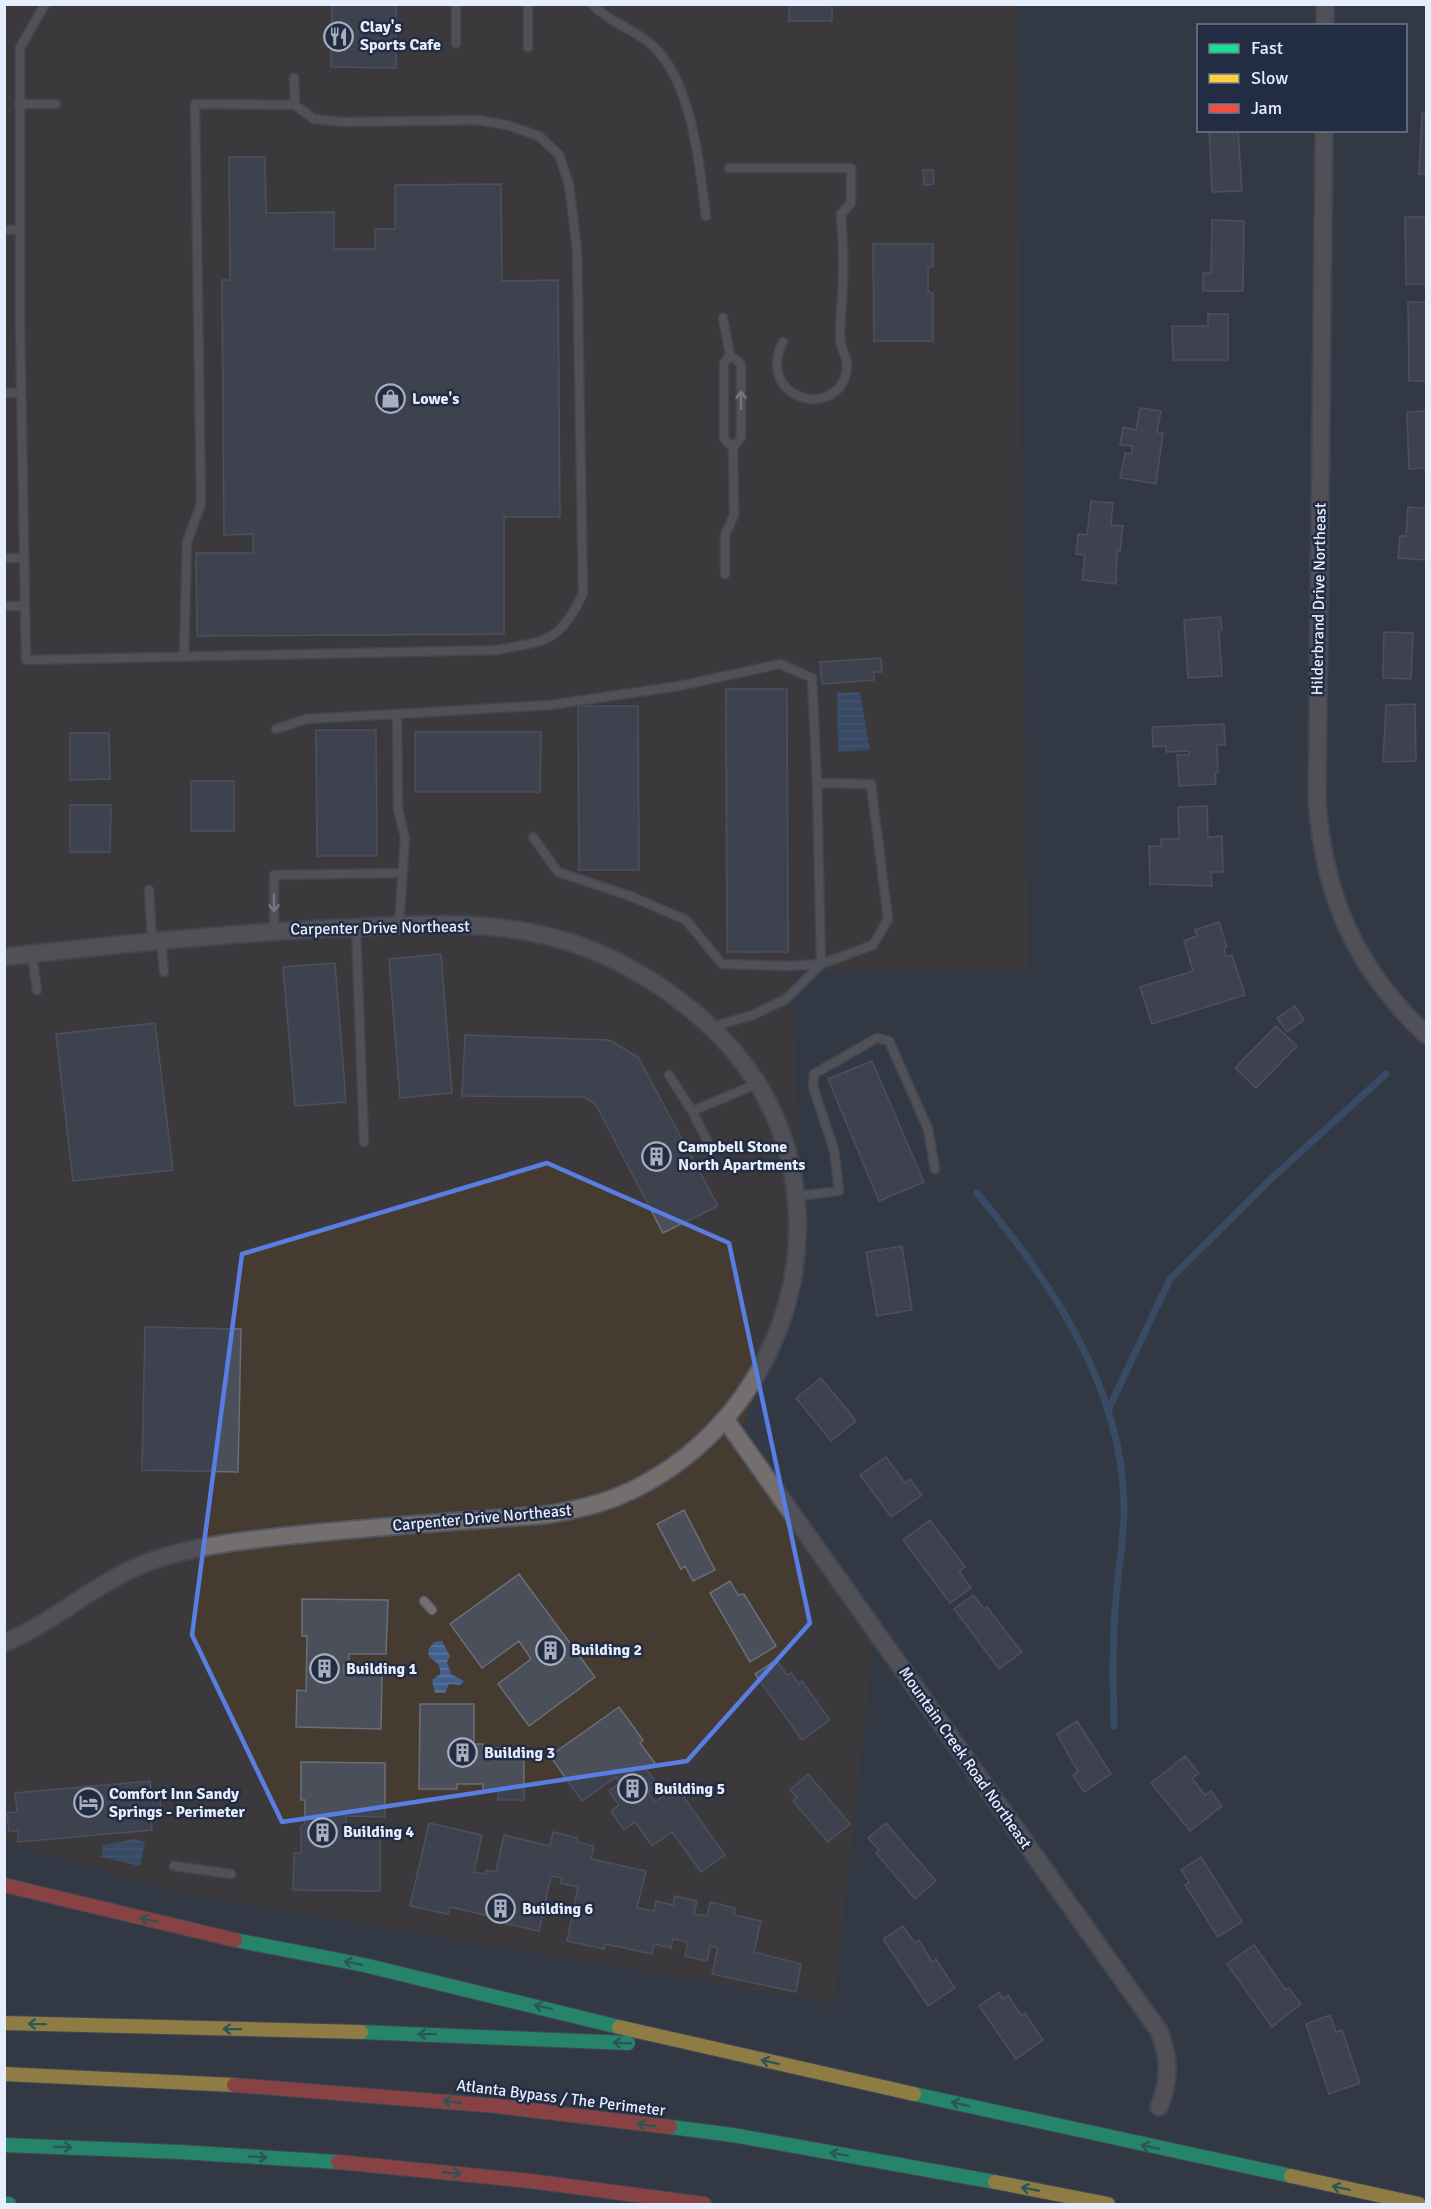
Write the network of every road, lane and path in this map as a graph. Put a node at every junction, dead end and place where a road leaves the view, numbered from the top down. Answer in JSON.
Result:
{"nodes":[{"id":1,"x":45,"y":4,"type":"edge"},
{"id":2,"x":456,"y":4,"type":"edge"},
{"id":3,"x":528,"y":4,"type":"edge"},
{"id":4,"x":592,"y":4,"type":"edge"},
{"id":5,"x":1325,"y":4,"type":"edge"},
{"id":6,"x":1325,"y":24,"type":"edge"},
{"id":7,"x":456,"y":43,"type":"dead end"},
{"id":8,"x":528,"y":47,"type":"dead end"},
{"id":9,"x":294,"y":78,"type":"dead end"},
{"id":10,"x":19,"y":104,"type":"junction"},
{"id":11,"x":56,"y":104,"type":"dead end"},
{"id":12,"x":295,"y":105,"type":"junction"},
{"id":13,"x":1324,"y":132,"type":"edge"},
{"id":14,"x":729,"y":168,"type":"dead end"},
{"id":15,"x":706,"y":216,"type":"dead end"},
{"id":16,"x":4,"y":230,"type":"edge"},
{"id":17,"x":20,"y":230,"type":"junction"},
{"id":18,"x":723,"y":318,"type":"dead end"},
{"id":19,"x":783,"y":342,"type":"dead end"},
{"id":20,"x":730,"y":355,"type":"junction"},
{"id":21,"x":4,"y":393,"type":"edge"},
{"id":22,"x":21,"y":393,"type":"junction"},
{"id":23,"x":733,"y":448,"type":"junction"},
{"id":24,"x":4,"y":558,"type":"edge"},
{"id":25,"x":23,"y":558,"type":"junction"},
{"id":26,"x":725,"y":574,"type":"dead end"},
{"id":27,"x":4,"y":606,"type":"edge"},
{"id":28,"x":25,"y":606,"type":"junction"},
{"id":29,"x":184,"y":656,"type":"junction"},
{"id":30,"x":397,"y":714,"type":"junction"},
{"id":31,"x":276,"y":729,"type":"dead end"},
{"id":32,"x":817,"y":783,"type":"junction"},
{"id":33,"x":533,"y":837,"type":"dead end"},
{"id":34,"x":402,"y":873,"type":"junction"},
{"id":35,"x":148,"y":890,"type":"dead end"},
{"id":36,"x":399,"y":925,"type":"junction"},
{"id":37,"x":356,"y":927,"type":"junction"},
{"id":38,"x":274,"y":931,"type":"junction"},
{"id":39,"x":157,"y":940,"type":"junction"},
{"id":40,"x":32,"y":954,"type":"junction"},
{"id":41,"x":4,"y":957,"type":"edge"},
{"id":42,"x":821,"y":964,"type":"junction"},
{"id":43,"x":165,"y":972,"type":"dead end"},
{"id":44,"x":37,"y":990,"type":"dead end"},
{"id":45,"x":708,"y":1027,"type":"junction"},
{"id":46,"x":1426,"y":1035,"type":"edge"},
{"id":47,"x":669,"y":1075,"type":"dead end"},
{"id":48,"x":757,"y":1084,"type":"junction"},
{"id":49,"x":692,"y":1111,"type":"junction"},
{"id":50,"x":364,"y":1142,"type":"dead end"},
{"id":51,"x":712,"y":1150,"type":"dead end"},
{"id":52,"x":935,"y":1168,"type":"dead end"},
{"id":53,"x":796,"y":1196,"type":"junction"},
{"id":54,"x":725,"y":1419,"type":"junction"},
{"id":55,"x":424,"y":1601,"type":"dead end"},
{"id":56,"x":432,"y":1610,"type":"dead end"},
{"id":57,"x":4,"y":1643,"type":"edge"},
{"id":58,"x":174,"y":1866,"type":"dead end"},
{"id":59,"x":231,"y":1874,"type":"dead end"},
{"id":60,"x":4,"y":1885,"type":"edge"},
{"id":61,"x":4,"y":2023,"type":"edge"},
{"id":62,"x":701,"y":2047,"type":"junction"},
{"id":63,"x":4,"y":2074,"type":"edge"},
{"id":64,"x":1159,"y":2108,"type":"dead end"},
{"id":65,"x":4,"y":2145,"type":"edge"},
{"id":66,"x":4,"y":2204,"type":"edge"},
{"id":67,"x":9,"y":2205,"type":"edge"},
{"id":68,"x":704,"y":2205,"type":"edge"},
{"id":69,"x":1108,"y":2205,"type":"edge"},
{"id":70,"x":1419,"y":2205,"type":"edge"}],
"edges":[{"from":1,"to":10,"type":"lane"},
{"from":2,"to":7,"type":"lane"},
{"from":3,"to":8,"type":"lane"},
{"from":4,"to":15,"type":"lane"},
{"from":5,"to":6,"type":"street"},
{"from":9,"to":12,"type":"lane"},
{"from":10,"to":11,"type":"lane"},
{"from":10,"to":17,"type":"lane"},
{"from":12,"to":29,"type":"lane"},
{"from":12,"to":29,"type":"lane"},
{"from":13,"to":46,"type":"street","name":"Hilderbrand Drive Northeast"},
{"from":14,"to":19,"type":"lane"},
{"from":16,"to":17,"type":"lane"},
{"from":17,"to":22,"type":"lane"},
{"from":18,"to":20,"type":"lane"},
{"from":20,"to":23,"type":"lane"},
{"from":23,"to":20,"type":"lane","one_way":true},
{"from":21,"to":22,"type":"lane"},
{"from":22,"to":25,"type":"lane"},
{"from":23,"to":26,"type":"lane"},
{"from":24,"to":25,"type":"lane"},
{"from":25,"to":28,"type":"lane"},
{"from":27,"to":28,"type":"lane"},
{"from":28,"to":29,"type":"lane"},
{"from":30,"to":31,"type":"lane"},
{"from":30,"to":32,"type":"lane"},
{"from":30,"to":34,"type":"lane"},
{"from":32,"to":42,"type":"lane"},
{"from":32,"to":42,"type":"lane"},
{"from":33,"to":42,"type":"lane"},
{"from":34,"to":36,"type":"lane"},
{"from":34,"to":38,"type":"lane","one_way":true},
{"from":35,"to":39,"type":"lane"},
{"from":36,"to":37,"type":"street","name":"Carpenter Drive Northeast"},
{"from":36,"to":45,"type":"street","name":"Carpenter Drive Northeast"},
{"from":37,"to":38,"type":"street","name":"Carpenter Drive Northeast"},
{"from":37,"to":50,"type":"lane"},
{"from":38,"to":39,"type":"street","name":"Carpenter Drive Northeast"},
{"from":39,"to":40,"type":"street","name":"Carpenter Drive Northeast"},
{"from":39,"to":43,"type":"lane"},
{"from":40,"to":41,"type":"street","name":"Carpenter Drive Northeast"},
{"from":40,"to":44,"type":"lane"},
{"from":42,"to":45,"type":"lane"},
{"from":45,"to":48,"type":"street","name":"Carpenter Drive Northeast"},
{"from":47,"to":49,"type":"lane"},
{"from":48,"to":49,"type":"lane"},
{"from":48,"to":53,"type":"street","name":"Carpenter Drive Northeast"},
{"from":49,"to":51,"type":"lane"},
{"from":52,"to":53,"type":"lane"},
{"from":53,"to":54,"type":"street","name":"Carpenter Drive Northeast"},
{"from":54,"to":57,"type":"street","name":"Carpenter Drive Northeast"},
{"from":54,"to":64,"type":"street","name":"Mountain Creek Road Northeast"},
{"from":55,"to":56,"type":"lane"},
{"from":58,"to":59,"type":"lane"},
{"from":62,"to":60,"type":"highway","one_way":true},
{"from":62,"to":61,"type":"highway","one_way":true},
{"from":70,"to":62,"type":"highway","one_way":true},
{"from":69,"to":63,"type":"highway","name":"Atlanta Bypass / The Perimeter","one_way":true},
{"from":65,"to":68,"type":"highway","one_way":true},
{"from":66,"to":67,"type":"highway"}]}
